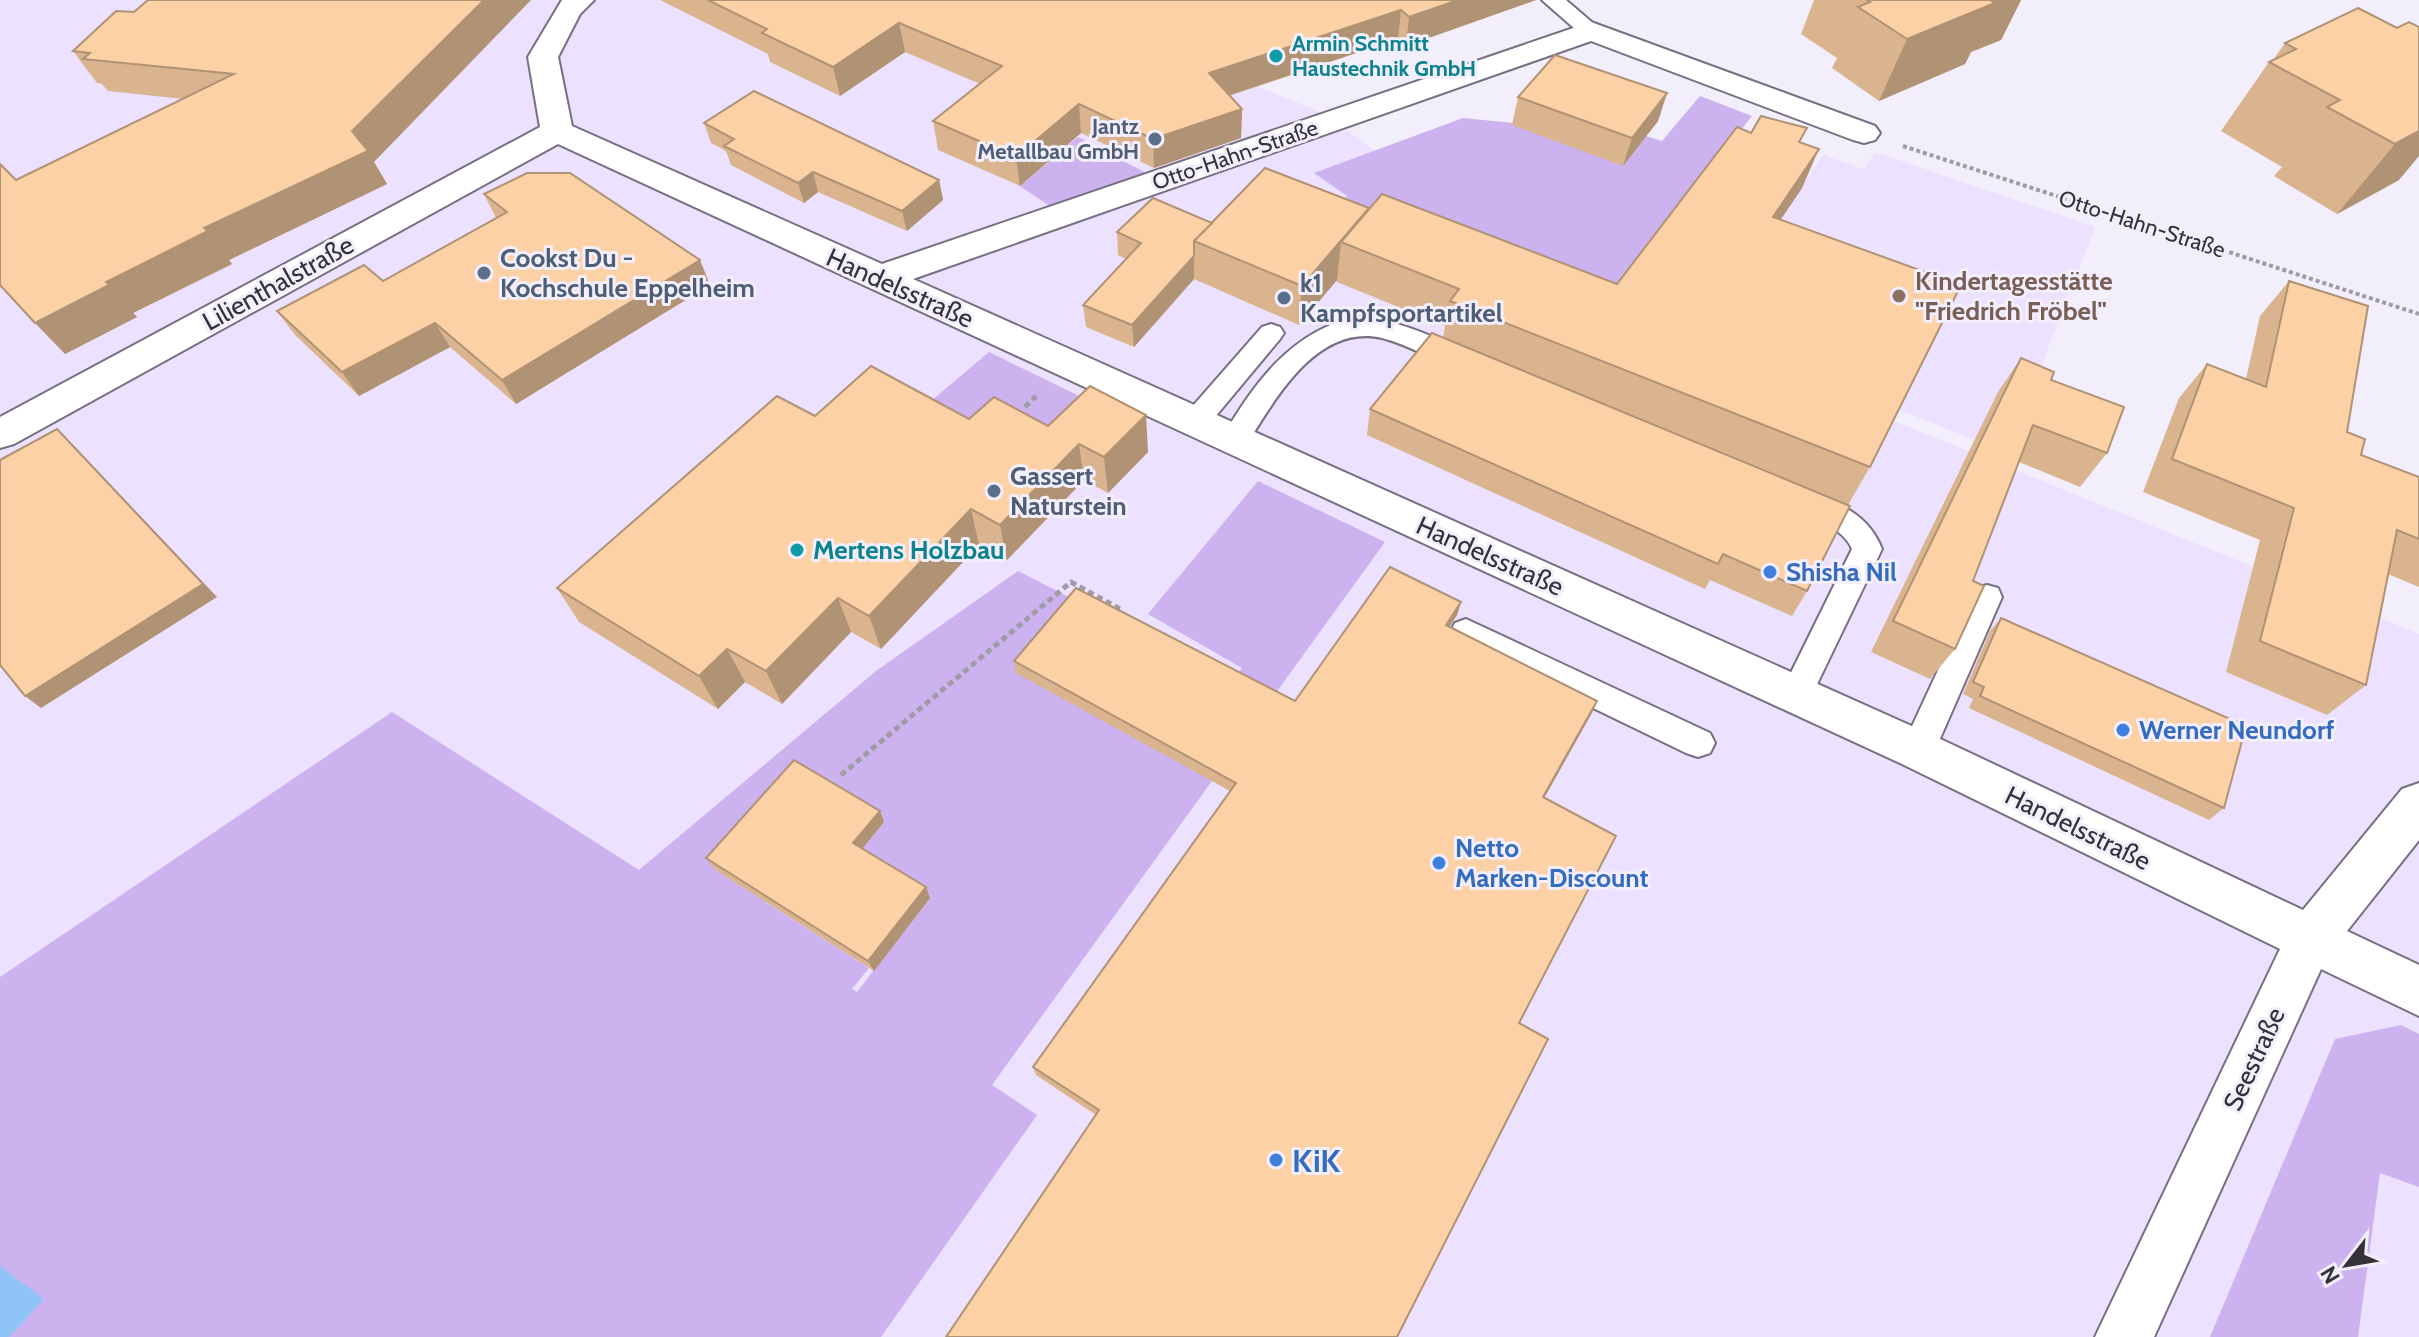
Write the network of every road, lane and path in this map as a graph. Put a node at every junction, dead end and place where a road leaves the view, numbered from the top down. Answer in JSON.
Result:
{"nodes":[{"id":1,"x":579,"y":0,"type":"edge"},
{"id":2,"x":1553,"y":0,"type":"edge"},
{"id":3,"x":1591,"y":31,"type":"junction"},
{"id":4,"x":557,"y":131,"type":"junction"},
{"id":5,"x":1864,"y":133,"type":"joint"},
{"id":6,"x":879,"y":278,"type":"junction"},
{"id":7,"x":2419,"y":314,"type":"edge"},
{"id":8,"x":1271,"y":333,"type":"dead end"},
{"id":9,"x":1483,"y":370,"type":"edge"},
{"id":10,"x":1195,"y":422,"type":"junction"},
{"id":11,"x":0,"y":434,"type":"edge"},
{"id":12,"x":1235,"y":440,"type":"junction"},
{"id":13,"x":1777,"y":491,"type":"edge"},
{"id":14,"x":1987,"y":597,"type":"dead end"},
{"id":15,"x":1122,"y":610,"type":"edge"},
{"id":16,"x":1466,"y":632,"type":"edge"},
{"id":17,"x":1796,"y":695,"type":"junction"},
{"id":18,"x":1698,"y":743,"type":"dead end"},
{"id":19,"x":1918,"y":750,"type":"junction"},
{"id":20,"x":841,"y":775,"type":"dead end"},
{"id":21,"x":2419,"y":804,"type":"edge"},
{"id":22,"x":2309,"y":941,"type":"junction"},
{"id":23,"x":2419,"y":991,"type":"edge"},
{"id":24,"x":2124,"y":1337,"type":"edge"}],
"edges":[{"from":1,"to":4,"type":"street"},
{"from":2,"to":3,"type":"lane"},
{"from":3,"to":5,"type":"street"},
{"from":3,"to":6,"type":"street","name":"Otto-Hahn-Straße"},
{"from":4,"to":6,"type":"street","name":"Handelsstraße"},
{"from":4,"to":11,"type":"street","name":"Lilienthalstraße"},
{"from":5,"to":7,"type":"path","name":"Otto-Hahn-Straße"},
{"from":6,"to":10,"type":"street","name":"Handelsstraße"},
{"from":8,"to":10,"type":"lane"},
{"from":9,"to":12,"type":"lane"},
{"from":10,"to":12,"type":"street","name":"Handelsstraße"},
{"from":12,"to":17,"type":"street","name":"Handelsstraße"},
{"from":13,"to":17,"type":"lane"},
{"from":14,"to":19,"type":"lane"},
{"from":15,"to":20,"type":"path"},
{"from":16,"to":18,"type":"lane"},
{"from":17,"to":19,"type":"street","name":"Handelsstraße"},
{"from":19,"to":22,"type":"street","name":"Handelsstraße"},
{"from":21,"to":22,"type":"street","name":"Seestraße"},
{"from":22,"to":23,"type":"street","name":"Handelsstraße"},
{"from":22,"to":24,"type":"street","name":"Seestraße"}]}
